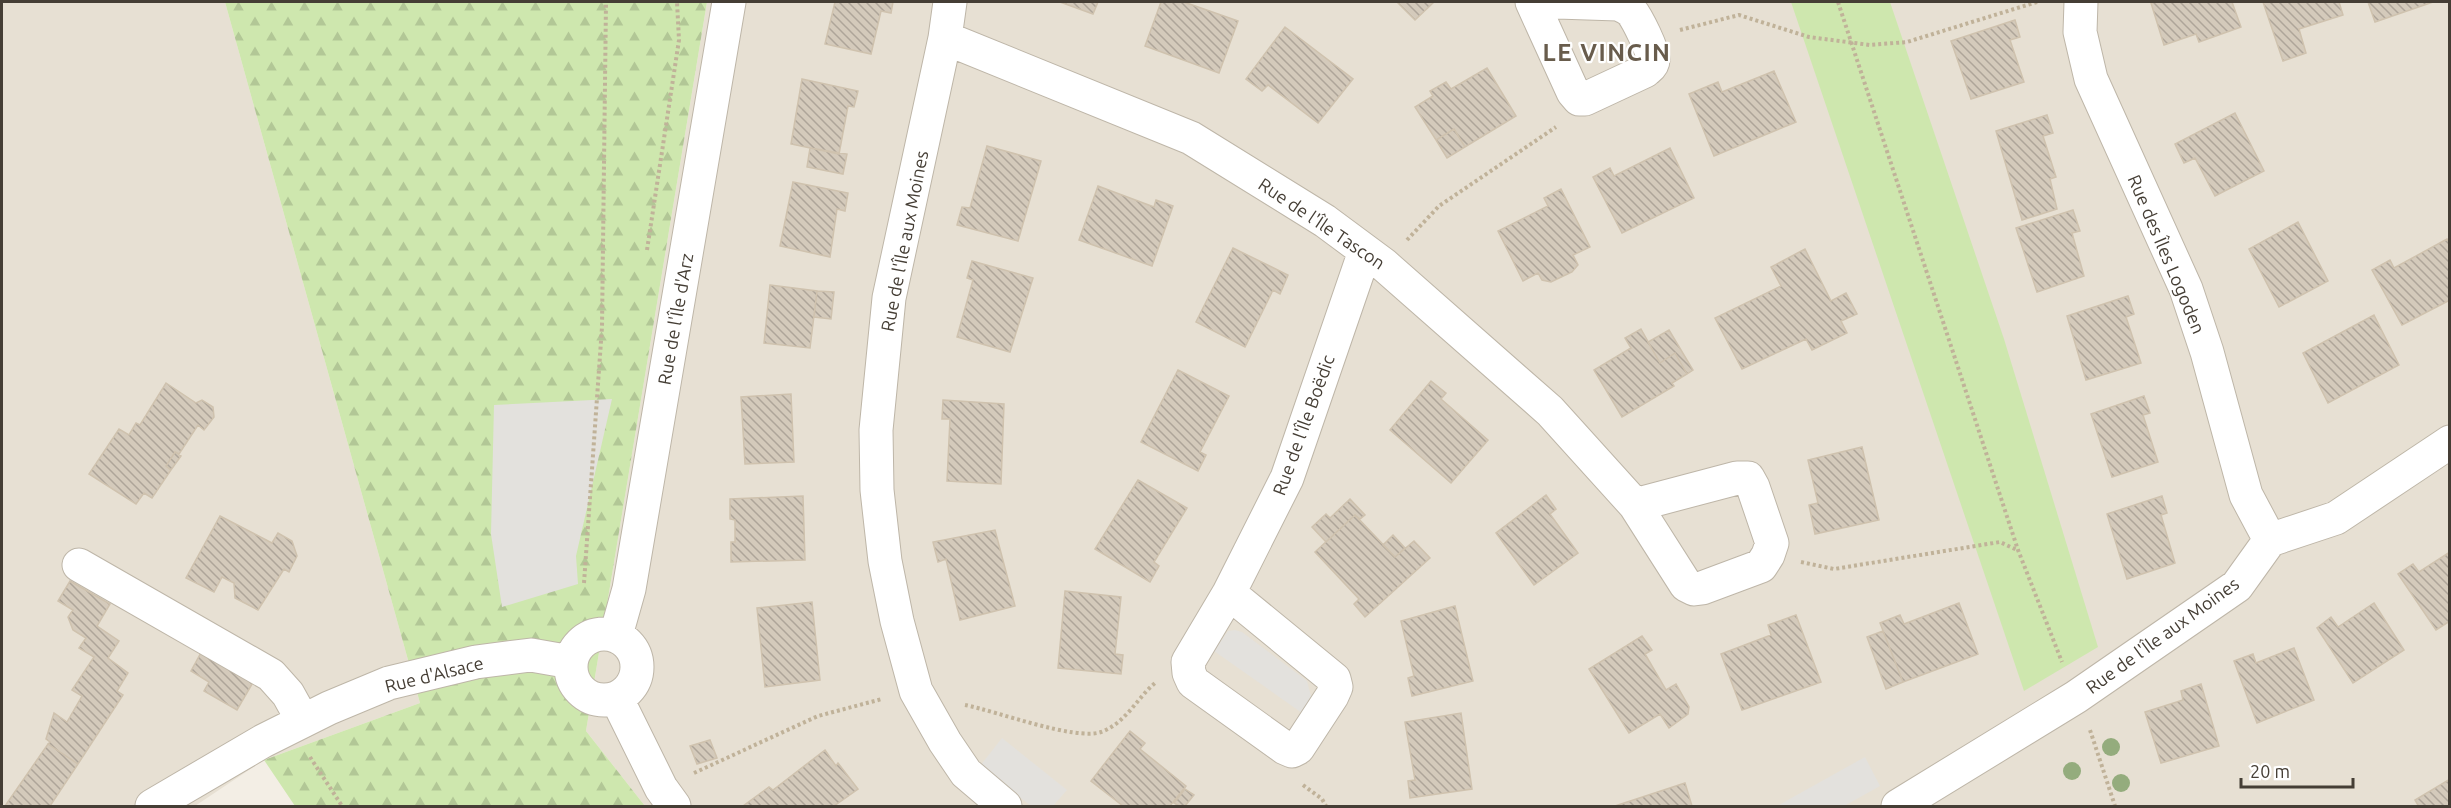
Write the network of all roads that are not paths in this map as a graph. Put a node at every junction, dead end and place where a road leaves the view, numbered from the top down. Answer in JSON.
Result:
{"nodes":[{"id":1,"x":729,"y":2,"type":"edge"},
{"id":2,"x":950,"y":2,"type":"edge"},
{"id":3,"x":1532,"y":2,"type":"edge"},
{"id":4,"x":1557,"y":2,"type":"edge"},
{"id":5,"x":2081,"y":2,"type":"edge"},
{"id":6,"x":945,"y":38,"type":"junction"},
{"id":7,"x":1374,"y":257,"type":"junction"},
{"id":8,"x":2450,"y":442,"type":"edge"},
{"id":9,"x":1635,"y":505,"type":"junction"},
{"id":10,"x":2271,"y":540,"type":"junction"},
{"id":11,"x":79,"y":565,"type":"dead end"},
{"id":12,"x":1229,"y":593,"type":"junction"},
{"id":13,"x":616,"y":636,"type":"junction"},
{"id":14,"x":571,"y":662,"type":"junction"},
{"id":15,"x":617,"y":699,"type":"junction"},
{"id":16,"x":298,"y":724,"type":"junction"},
{"id":17,"x":668,"y":797,"type":"edge"},
{"id":18,"x":152,"y":807,"type":"edge"},
{"id":19,"x":1005,"y":807,"type":"edge"},
{"id":20,"x":1898,"y":807,"type":"edge"}],
"edges":[{"from":1,"to":13,"type":"street","name":"Rue de l'Île d'Arz"},
{"from":2,"to":6,"type":"street","name":"Rue de l'Île aux Moines"},
{"from":3,"to":4,"type":"street"},
{"from":5,"to":10,"type":"street","name":"Rue des Îles Logoden"},
{"from":6,"to":7,"type":"street","name":"Rue de l'Île Tascon"},
{"from":6,"to":19,"type":"street","name":"Rue de l'Île aux Moines"},
{"from":7,"to":9,"type":"street","name":"Rue de l'Île Tascon"},
{"from":7,"to":12,"type":"street","name":"Rue de l'Île Boëdic"},
{"from":8,"to":10,"type":"street"},
{"from":9,"to":9,"type":"street","name":"Rue de l'Île Tascon"},
{"from":10,"to":20,"type":"street","name":"Rue de l'Île aux Moines"},
{"from":11,"to":16,"type":"street"},
{"from":12,"to":12,"type":"street","name":"Rue de l'Île Boëdic"},
{"from":13,"to":14,"type":"street"},
{"from":13,"to":15,"type":"street"},
{"from":14,"to":15,"type":"street"},
{"from":14,"to":16,"type":"street","name":"Rue d'Alsace"},
{"from":15,"to":17,"type":"street"},
{"from":16,"to":18,"type":"street","name":"Rue d'Alsace"}]}
